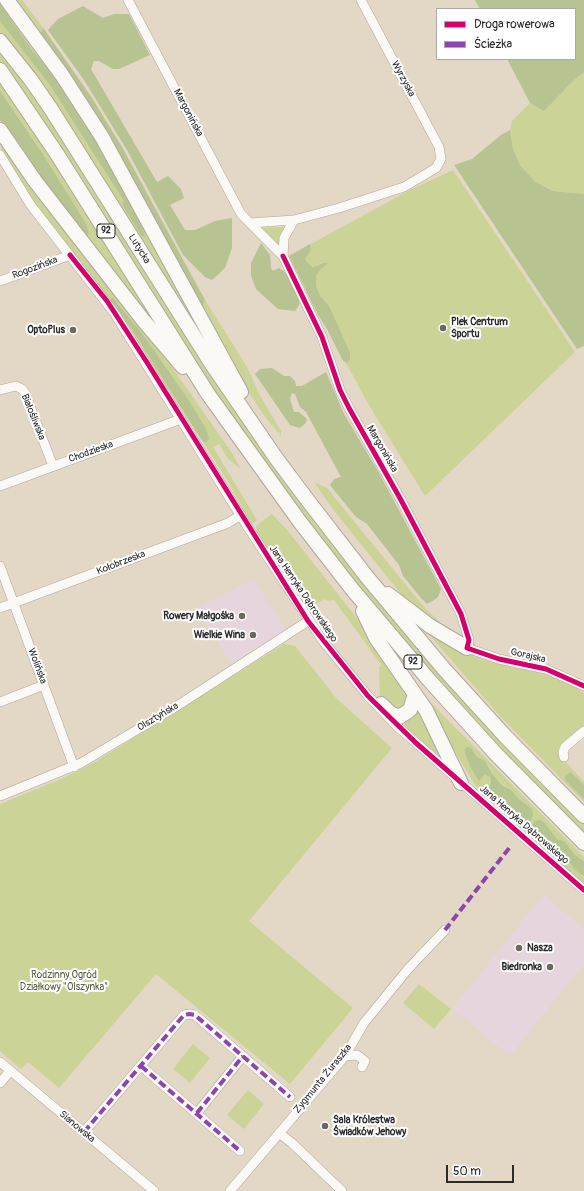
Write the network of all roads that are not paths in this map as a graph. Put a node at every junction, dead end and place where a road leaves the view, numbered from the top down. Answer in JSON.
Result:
{"nodes":[{"id":1,"x":7,"y":0,"type":"edge"},
{"id":2,"x":128,"y":0,"type":"edge"},
{"id":3,"x":361,"y":0,"type":"edge"},
{"id":4,"x":0,"y":41,"type":"edge"},
{"id":5,"x":0,"y":70,"type":"edge"},
{"id":6,"x":0,"y":130,"type":"edge"},
{"id":7,"x":0,"y":155,"type":"edge"},
{"id":8,"x":294,"y":220,"type":"junction"},
{"id":9,"x":250,"y":223,"type":"junction"},
{"id":10,"x":70,"y":255,"type":"junction"},
{"id":11,"x":283,"y":256,"type":"junction"},
{"id":12,"x":0,"y":281,"type":"edge"},
{"id":13,"x":0,"y":390,"type":"edge"},
{"id":14,"x":208,"y":394,"type":"junction"},
{"id":15,"x":181,"y":419,"type":"junction"},
{"id":16,"x":276,"y":458,"type":"junction"},
{"id":17,"x":53,"y":466,"type":"junction"},
{"id":18,"x":0,"y":486,"type":"edge"},
{"id":19,"x":242,"y":515,"type":"junction"},
{"id":20,"x":0,"y":566,"type":"edge"},
{"id":21,"x":368,"y":577,"type":"junction"},
{"id":22,"x":352,"y":589,"type":"junction"},
{"id":23,"x":14,"y":603,"type":"junction"},
{"id":24,"x":0,"y":608,"type":"edge"},
{"id":25,"x":308,"y":621,"type":"junction"},
{"id":26,"x":467,"y":648,"type":"junction"},
{"id":27,"x":44,"y":685,"type":"junction"},
{"id":28,"x":584,"y":686,"type":"edge"},
{"id":29,"x":415,"y":694,"type":"junction"},
{"id":30,"x":0,"y":702,"type":"edge"},
{"id":31,"x":381,"y":704,"type":"dead end"},
{"id":32,"x":584,"y":731,"type":"edge"},
{"id":33,"x":564,"y":757,"type":"dead end"},
{"id":34,"x":74,"y":767,"type":"junction"},
{"id":35,"x":461,"y":783,"type":"junction"},
{"id":36,"x":0,"y":796,"type":"edge"},
{"id":37,"x":584,"y":816,"type":"edge"},
{"id":38,"x":584,"y":843,"type":"edge"},
{"id":39,"x":584,"y":890,"type":"edge"},
{"id":40,"x":445,"y":930,"type":"dead end"},
{"id":41,"x":243,"y":1056,"type":"junction"},
{"id":42,"x":345,"y":1056,"type":"junction"},
{"id":43,"x":0,"y":1062,"type":"edge"},
{"id":44,"x":141,"y":1066,"type":"junction"},
{"id":45,"x":362,"y":1067,"type":"dead end"},
{"id":46,"x":10,"y":1071,"type":"junction"},
{"id":47,"x":0,"y":1083,"type":"edge"},
{"id":48,"x":290,"y":1097,"type":"dead end"},
{"id":49,"x":197,"y":1113,"type":"junction"},
{"id":50,"x":84,"y":1132,"type":"junction"},
{"id":51,"x":279,"y":1133,"type":"junction"},
{"id":52,"x":240,"y":1151,"type":"dead end"},
{"id":53,"x":154,"y":1191,"type":"edge"},
{"id":54,"x":230,"y":1191,"type":"edge"},
{"id":55,"x":342,"y":1191,"type":"edge"}],
"edges":[{"from":1,"to":16,"type":"main road"},
{"from":2,"to":9,"type":"street","name":"Margonińska"},
{"from":3,"to":8,"type":"street","name":"Wyrzyska"},
{"from":4,"to":16,"type":"main road","name":"Lutycka","number":"92"},
{"from":5,"to":14,"type":"main road","name":"Lutycka","number":"92"},
{"from":6,"to":14,"type":"main road"},
{"from":7,"to":10,"type":"street","name":"Jana Henryka Dąbrowskiego"},
{"from":8,"to":9,"type":"street"},
{"from":8,"to":11,"type":"street"},
{"from":9,"to":11,"type":"street","name":"Margonińska"},
{"from":10,"to":12,"type":"street","name":"Rogozińska"},
{"from":10,"to":15,"type":"street","name":"Jana Henryka Dąbrowskiego"},
{"from":11,"to":26,"type":"street","name":"Margonińska"},
{"from":13,"to":17,"type":"street","name":"Białośliwska"},
{"from":14,"to":22,"type":"main road","number":"92"},
{"from":15,"to":17,"type":"street","name":"Chodzieska"},
{"from":15,"to":19,"type":"street","name":"Jana Henryka Dąbrowskiego"},
{"from":16,"to":21,"type":"main road","number":"92"},
{"from":17,"to":18,"type":"street","name":"Chodzieska"},
{"from":19,"to":23,"type":"street","name":"Kołobrzeska"},
{"from":19,"to":25,"type":"street","name":"Jana Henryka Dąbrowskiego"},
{"from":20,"to":23,"type":"street","name":"Wolińska"},
{"from":21,"to":26,"type":"main road"},
{"from":21,"to":37,"type":"main road","number":"92"},
{"from":22,"to":29,"type":"main road"},
{"from":22,"to":38,"type":"main road","number":"92"},
{"from":23,"to":24,"type":"street","name":"Kołobrzeska"},
{"from":23,"to":27,"type":"street","name":"Wolińska"},
{"from":25,"to":34,"type":"street","name":"Olsztyńska"},
{"from":25,"to":35,"type":"street","name":"Jana Henryka Dąbrowskiego"},
{"from":26,"to":28,"type":"street","name":"Gorajska"},
{"from":27,"to":30,"type":"street"},
{"from":27,"to":34,"type":"street","name":"Wolińska"},
{"from":29,"to":31,"type":"main road"},
{"from":29,"to":35,"type":"main road"},
{"from":32,"to":33,"type":"street"},
{"from":34,"to":36,"type":"street","name":"Olsztyńska"},
{"from":35,"to":39,"type":"street","name":"Jana Henryka Dąbrowskiego"},
{"from":40,"to":42,"type":"street","name":"Zygmunta Żuraszka"},
{"from":41,"to":44,"type":"street"},
{"from":41,"to":48,"type":"street"},
{"from":41,"to":49,"type":"street"},
{"from":42,"to":45,"type":"street"},
{"from":42,"to":51,"type":"street","name":"Zygmunta Żuraszka"},
{"from":43,"to":46,"type":"street","name":"Sianowska"},
{"from":44,"to":49,"type":"street"},
{"from":44,"to":50,"type":"street"},
{"from":46,"to":47,"type":"street"},
{"from":46,"to":50,"type":"street","name":"Sianowska"},
{"from":49,"to":52,"type":"street"},
{"from":50,"to":53,"type":"street","name":"Sianowska"},
{"from":51,"to":54,"type":"street","name":"Zygmunta Żuraszka"},
{"from":51,"to":55,"type":"street"}]}
